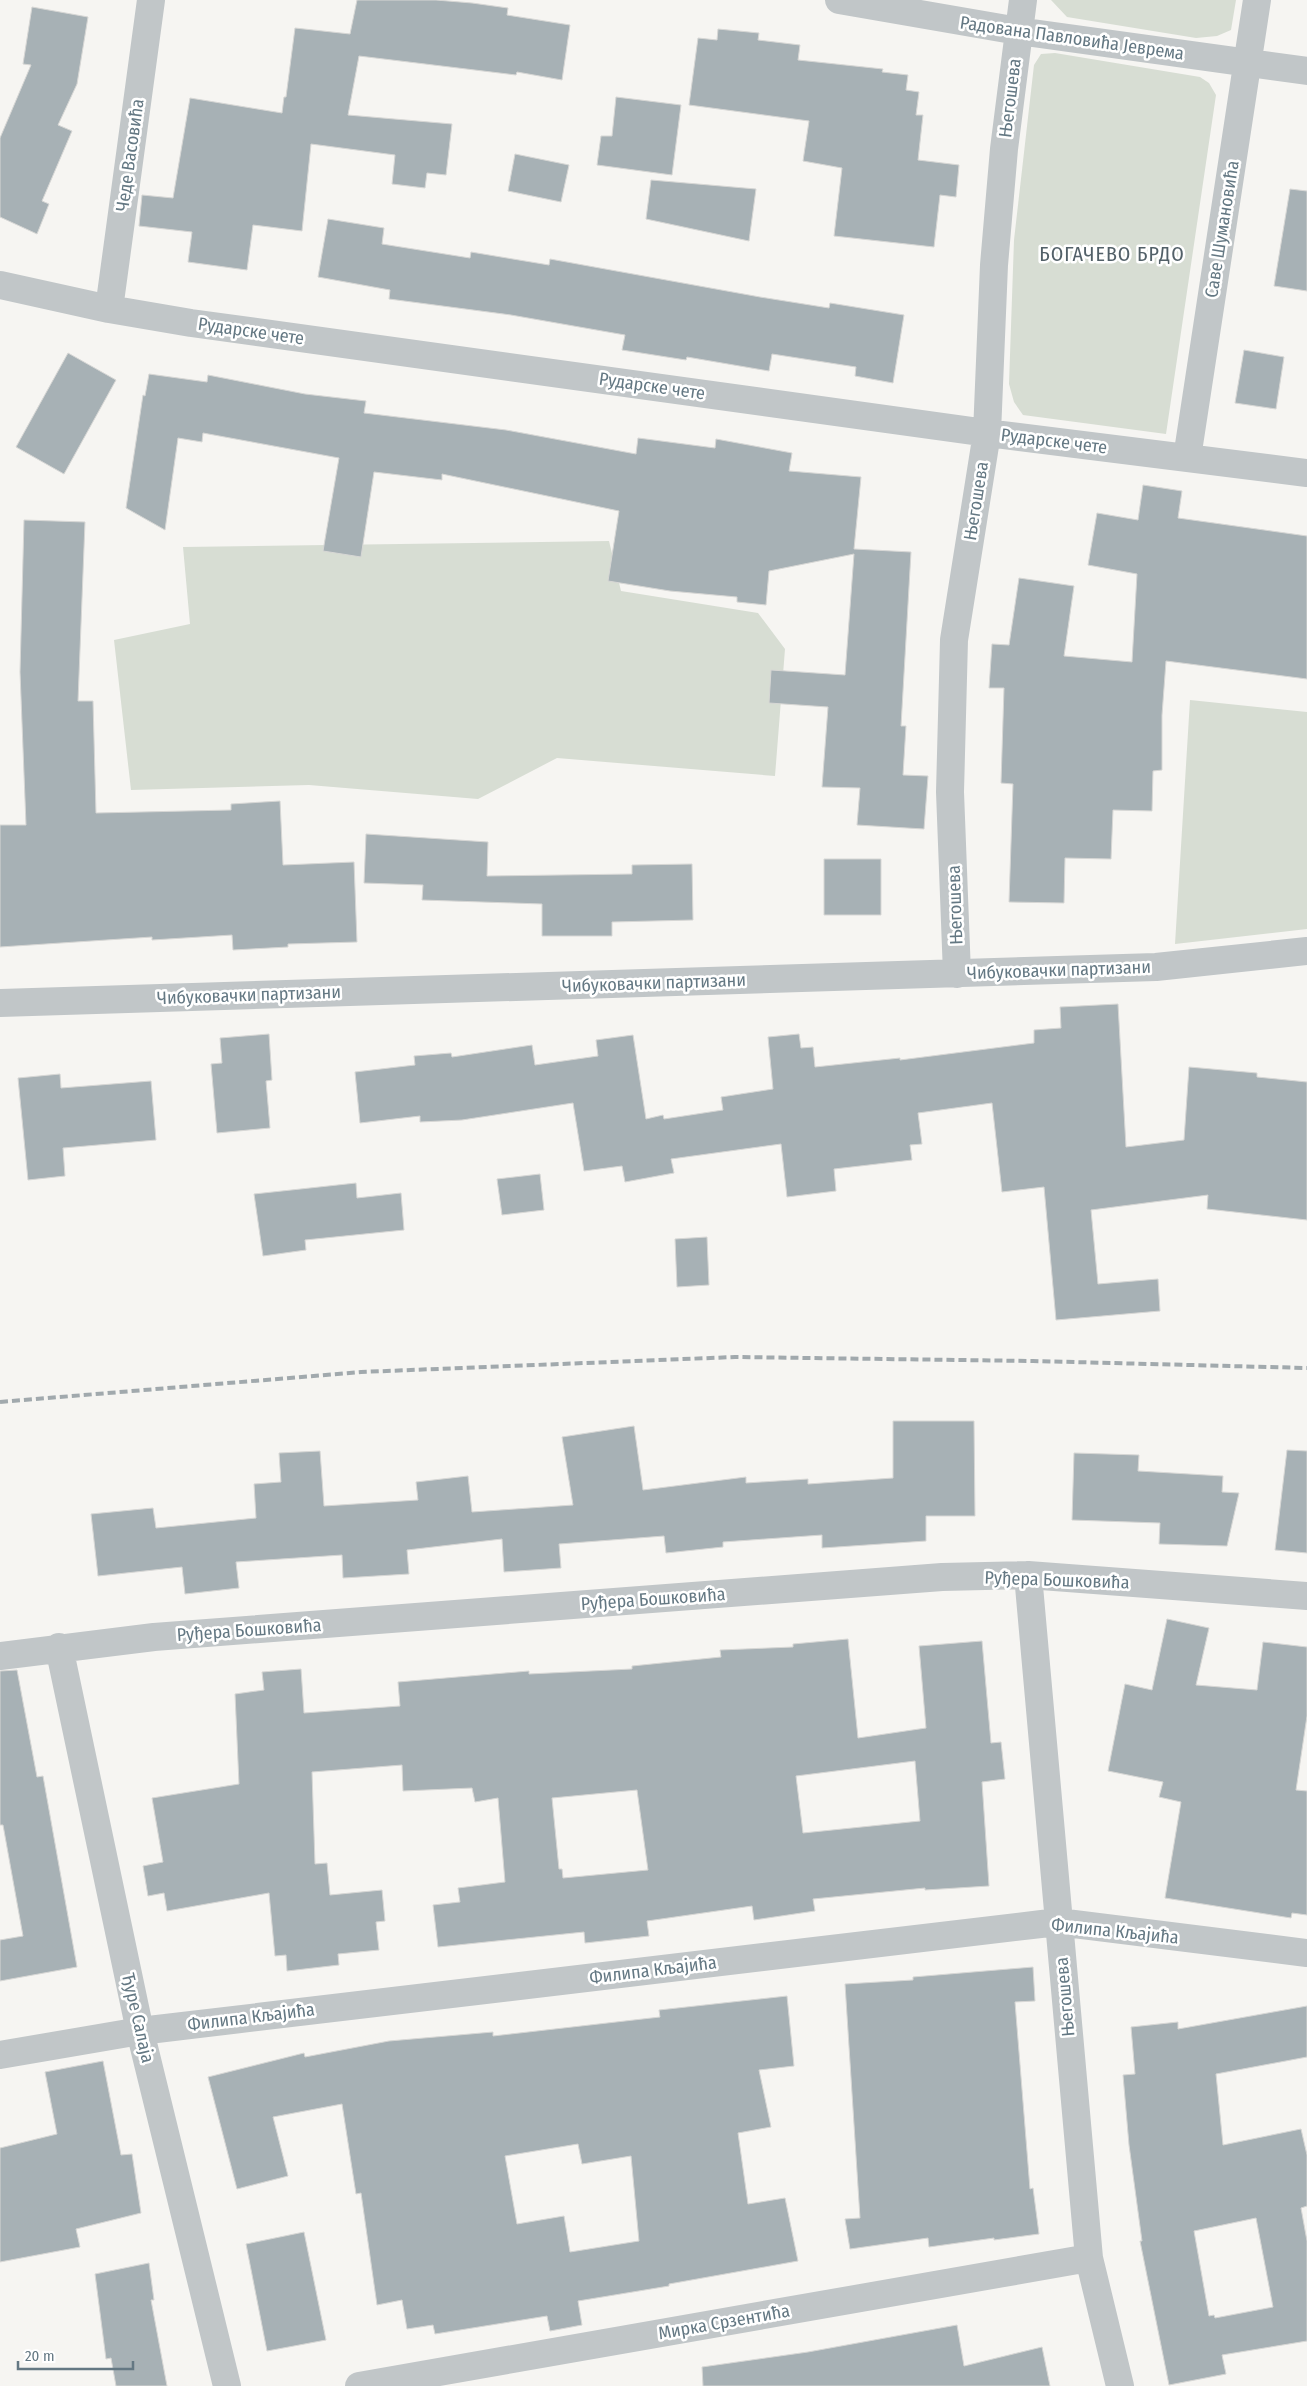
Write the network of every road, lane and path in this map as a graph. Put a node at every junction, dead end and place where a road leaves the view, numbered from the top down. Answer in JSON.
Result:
{"nodes":[{"id":1,"x":151,"y":0,"type":"edge"},
{"id":2,"x":838,"y":0,"type":"edge"},
{"id":3,"x":1023,"y":0,"type":"edge"},
{"id":4,"x":1257,"y":0,"type":"edge"},
{"id":5,"x":1018,"y":31,"type":"junction"},
{"id":6,"x":1247,"y":63,"type":"junction"},
{"id":7,"x":1307,"y":71,"type":"edge"},
{"id":8,"x":0,"y":285,"type":"edge"},
{"id":9,"x":109,"y":310,"type":"junction"},
{"id":10,"x":987,"y":433,"type":"junction"},
{"id":11,"x":1186,"y":458,"type":"junction"},
{"id":12,"x":1307,"y":473,"type":"edge"},
{"id":13,"x":1307,"y":952,"type":"edge"},
{"id":14,"x":957,"y":974,"type":"junction"},
{"id":15,"x":0,"y":1003,"type":"edge"},
{"id":16,"x":1028,"y":1575,"type":"junction"},
{"id":17,"x":1307,"y":1596,"type":"edge"},
{"id":18,"x":59,"y":1647,"type":"junction"},
{"id":19,"x":0,"y":1656,"type":"edge"},
{"id":20,"x":1058,"y":1922,"type":"junction"},
{"id":21,"x":1307,"y":1953,"type":"edge"},
{"id":22,"x":140,"y":2030,"type":"junction"},
{"id":23,"x":0,"y":2056,"type":"edge"},
{"id":24,"x":1089,"y":2258,"type":"junction"},
{"id":25,"x":227,"y":2386,"type":"edge"},
{"id":26,"x":359,"y":2386,"type":"edge"},
{"id":27,"x":1120,"y":2386,"type":"edge"}],
"edges":[{"from":1,"to":9,"type":"street","name":"Чеде Васовића"},
{"from":2,"to":5,"type":"street","name":"Радована Павловића Јеврема"},
{"from":3,"to":5,"type":"street","name":"Његошева"},
{"from":4,"to":6,"type":"street","name":"Саве Шумановића"},
{"from":5,"to":6,"type":"street","name":"Радована Павловића Јеврема"},
{"from":5,"to":10,"type":"street","name":"Његошева"},
{"from":6,"to":7,"type":"street","name":"Радована Павловића Јеврема"},
{"from":6,"to":11,"type":"street","name":"Саве Шумановића"},
{"from":8,"to":9,"type":"street","name":"Рударске чете"},
{"from":9,"to":10,"type":"street","name":"Рударске чете"},
{"from":10,"to":11,"type":"street","name":"Рударске чете"},
{"from":10,"to":14,"type":"street","name":"Његошева"},
{"from":11,"to":12,"type":"street","name":"Рударске чете"},
{"from":13,"to":14,"type":"street","name":"Чибуковачки партизани"},
{"from":14,"to":15,"type":"street","name":"Чибуковачки партизани"},
{"from":16,"to":17,"type":"street","name":"Руђера Бошковића"},
{"from":16,"to":18,"type":"street","name":"Руђера Бошковића"},
{"from":16,"to":20,"type":"street","name":"Његошева"},
{"from":18,"to":19,"type":"street","name":"Руђера Бошковића"},
{"from":18,"to":22,"type":"street","name":"Ђуре Салаја"},
{"from":20,"to":21,"type":"street","name":"Филипа Кљајића"},
{"from":20,"to":22,"type":"street","name":"Филипа Кљајића"},
{"from":20,"to":24,"type":"street","name":"Његошева"},
{"from":22,"to":23,"type":"street","name":"Филипа Кљајића"},
{"from":22,"to":25,"type":"street","name":"Ђуре Салаја"},
{"from":24,"to":26,"type":"street","name":"Мирка Срзентића"},
{"from":24,"to":27,"type":"street","name":"Његошева"}]}
